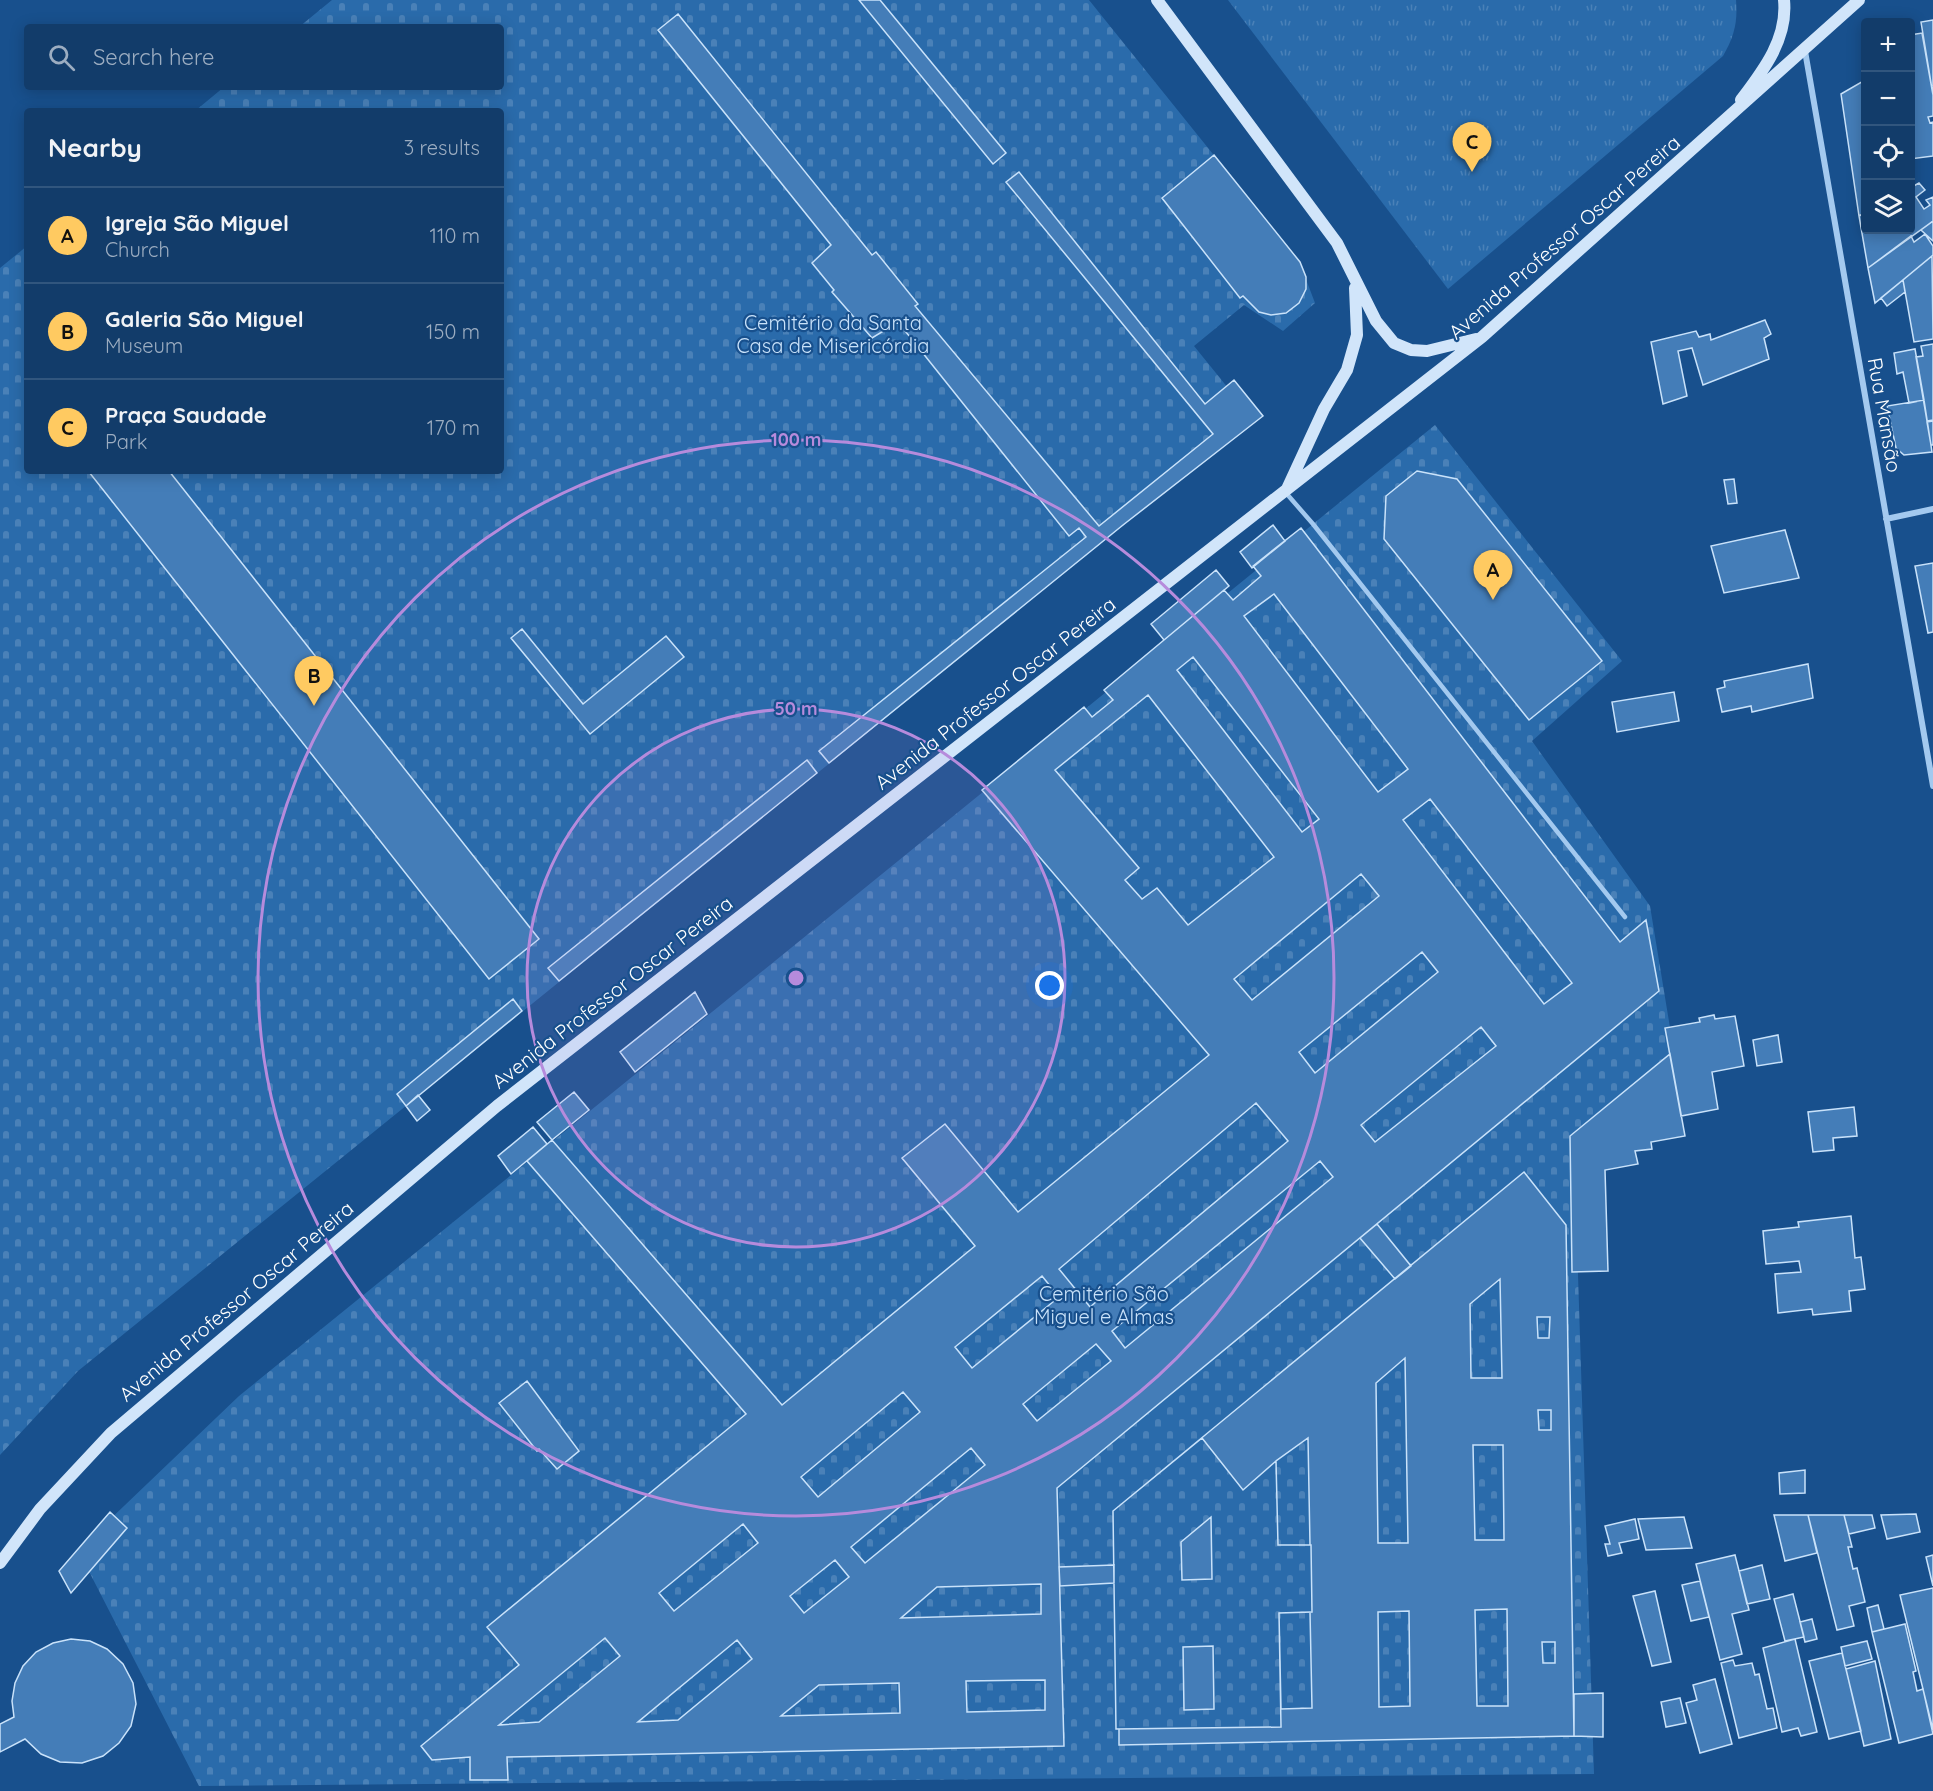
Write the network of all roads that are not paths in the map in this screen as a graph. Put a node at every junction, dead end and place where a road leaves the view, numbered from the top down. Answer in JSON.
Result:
{"nodes":[{"id":1,"x":1157,"y":0,"type":"edge"},
{"id":2,"x":1784,"y":0,"type":"edge"},
{"id":3,"x":1859,"y":0,"type":"edge"},
{"id":4,"x":1805,"y":51,"type":"junction"},
{"id":5,"x":1724,"y":122,"type":"junction"},
{"id":6,"x":1355,"y":284,"type":"junction"},
{"id":7,"x":1482,"y":337,"type":"junction"},
{"id":8,"x":1285,"y":492,"type":"junction"},
{"id":9,"x":1933,"y":509,"type":"edge"},
{"id":10,"x":1886,"y":519,"type":"junction"},
{"id":11,"x":1933,"y":786,"type":"edge"},
{"id":12,"x":1625,"y":917,"type":"dead end"},
{"id":13,"x":0,"y":1563,"type":"edge"}],
"edges":[{"from":1,"to":6,"type":"main road"},
{"from":2,"to":5,"type":"main road"},
{"from":3,"to":4,"type":"main road","name":"Avenida Professor Oscar Pereira"},
{"from":4,"to":5,"type":"main road","name":"Avenida Professor Oscar Pereira"},
{"from":4,"to":10,"type":"street","name":"Rua Mansão"},
{"from":5,"to":7,"type":"main road","name":"Avenida Professor Oscar Pereira"},
{"from":6,"to":7,"type":"main road"},
{"from":6,"to":8,"type":"main road","name":"Avenida Professor Oscar Pereira"},
{"from":7,"to":8,"type":"main road","name":"Avenida Professor Oscar Pereira"},
{"from":8,"to":12,"type":"lane"},
{"from":8,"to":13,"type":"main road","name":"Avenida Professor Oscar Pereira"},
{"from":9,"to":10,"type":"street"},
{"from":10,"to":11,"type":"street","name":"Rua Mansão"}]}
